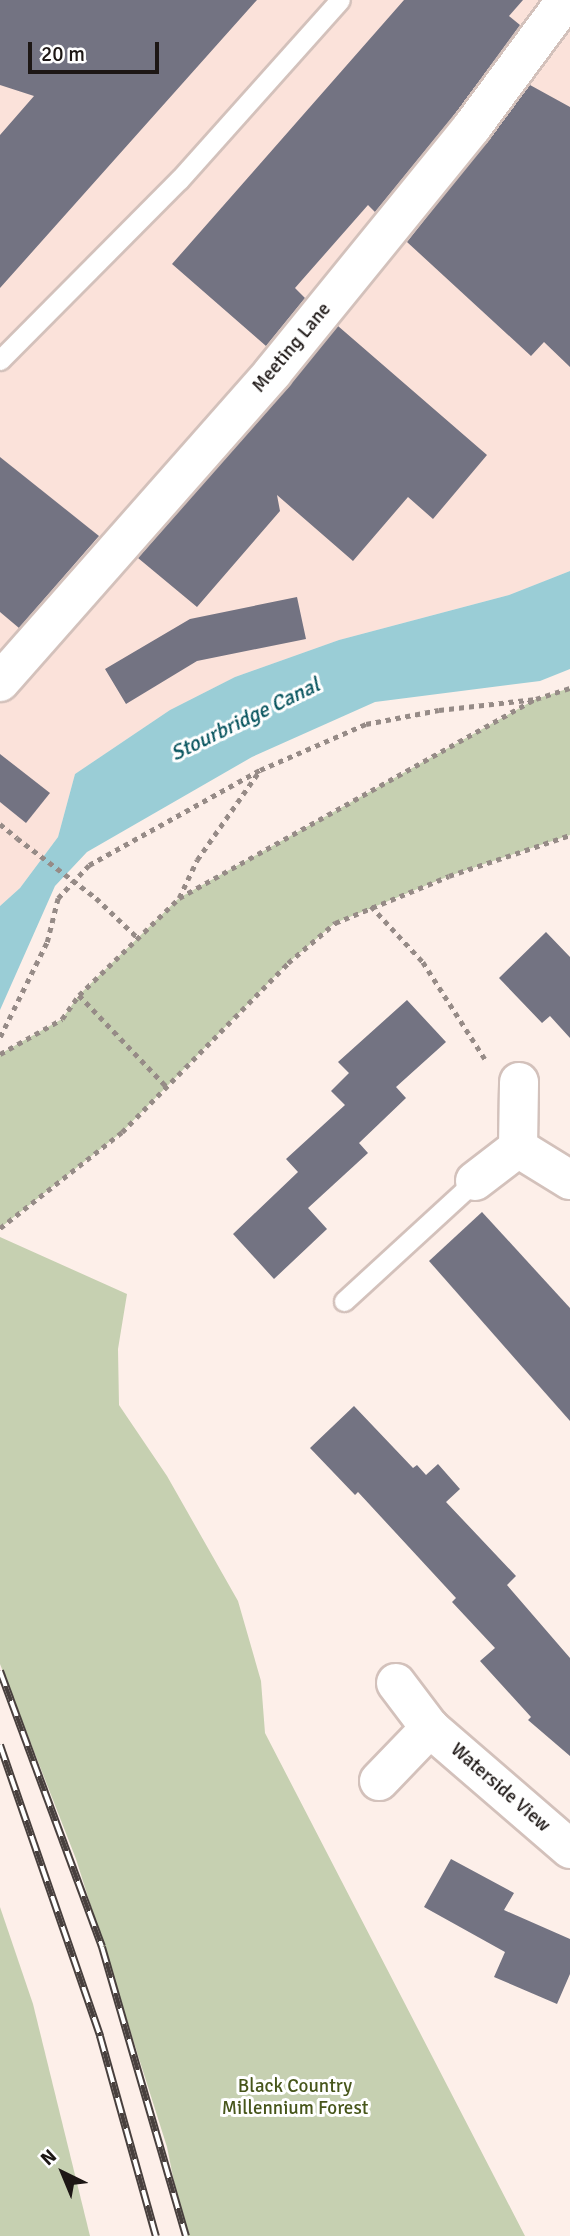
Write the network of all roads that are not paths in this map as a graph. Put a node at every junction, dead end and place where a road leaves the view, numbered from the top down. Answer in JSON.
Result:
{"nodes":[{"id":1,"x":340,"y":0,"type":"edge"},
{"id":2,"x":566,"y":0,"type":"edge"},
{"id":3,"x":0,"y":360,"type":"edge"},
{"id":4,"x":0,"y":682,"type":"edge"},
{"id":5,"x":570,"y":1180,"type":"edge"},
{"id":6,"x":475,"y":1181,"type":"joint"},
{"id":7,"x":344,"y":1301,"type":"dead end"},
{"id":8,"x":396,"y":1683,"type":"dead end"},
{"id":9,"x":430,"y":1728,"type":"junction"},
{"id":10,"x":379,"y":1781,"type":"dead end"},
{"id":11,"x":570,"y":1849,"type":"edge"}],
"edges":[{"from":1,"to":3,"type":"lane"},
{"from":2,"to":4,"type":"street","name":"Meeting Lane"},
{"from":5,"to":6,"type":"street"},
{"from":6,"to":7,"type":"lane"},
{"from":8,"to":9,"type":"street","name":"Waterside View"},
{"from":9,"to":10,"type":"street"},
{"from":9,"to":11,"type":"street","name":"Waterside View"}]}
